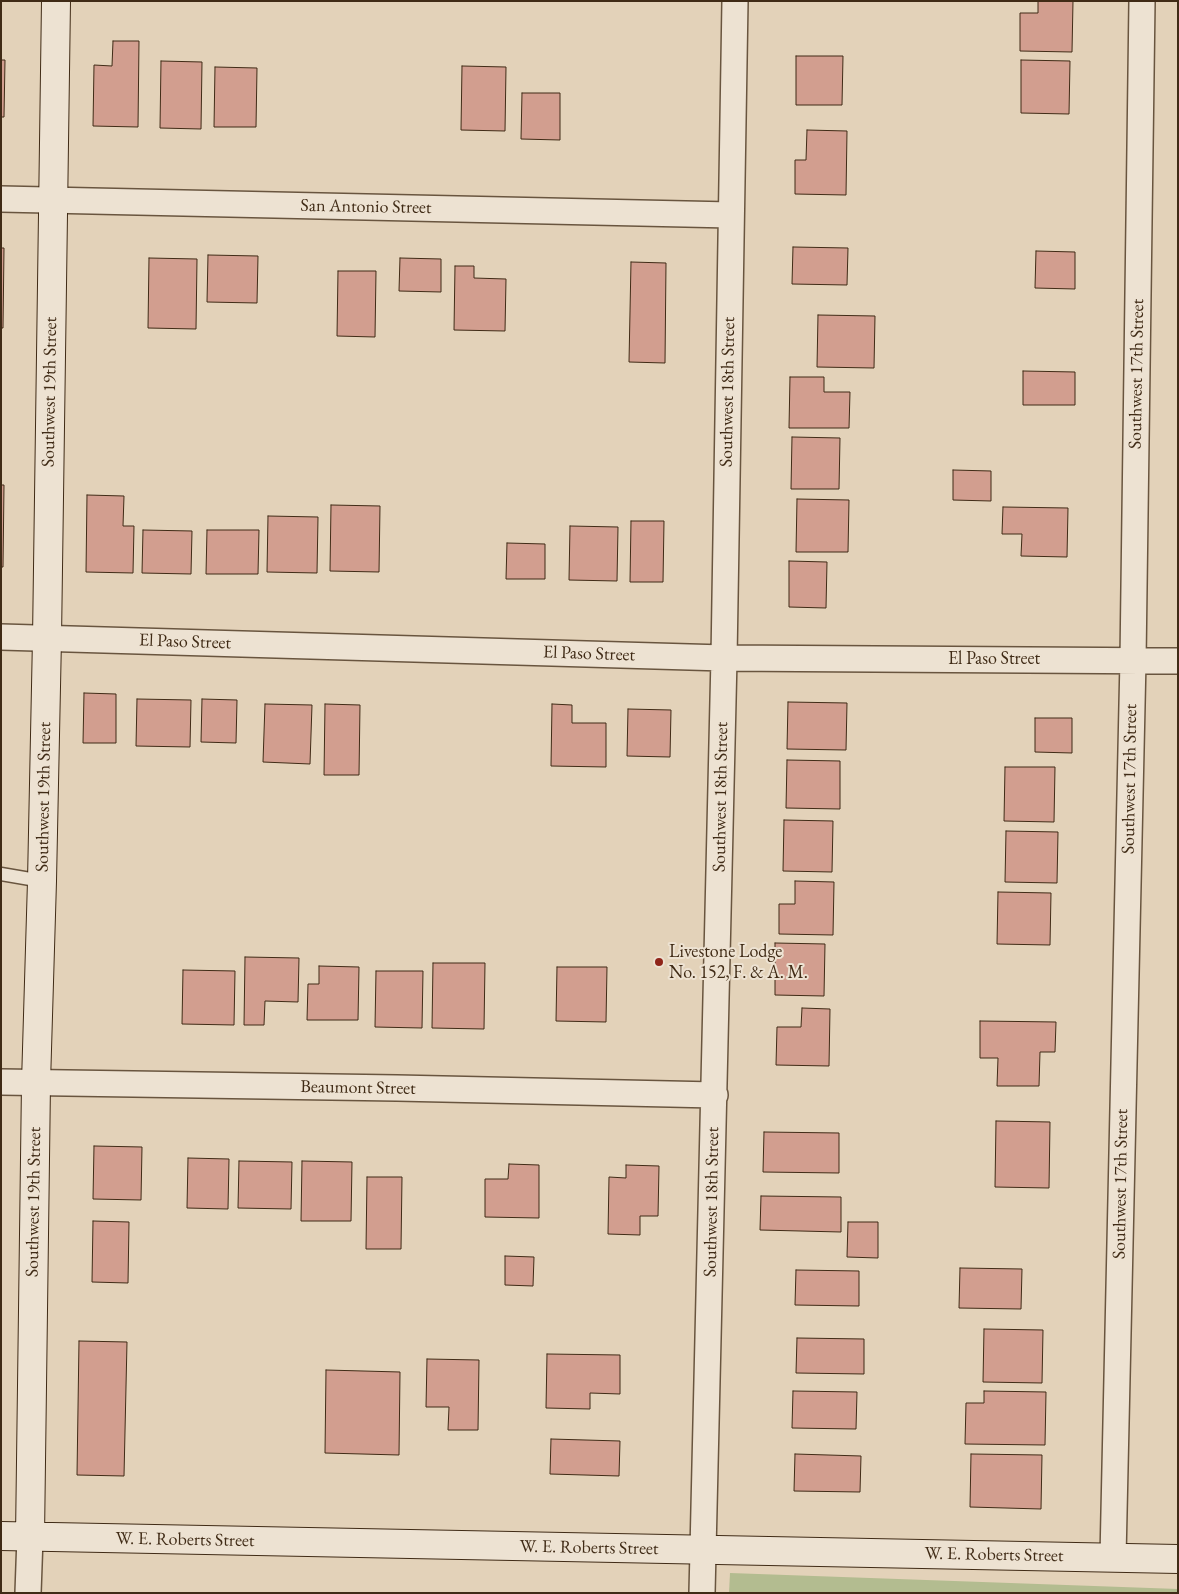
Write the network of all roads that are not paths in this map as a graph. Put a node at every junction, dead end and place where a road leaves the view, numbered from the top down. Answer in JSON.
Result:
{"nodes":[{"id":1,"x":56,"y":1,"type":"edge"},
{"id":2,"x":735,"y":1,"type":"edge"},
{"id":3,"x":1142,"y":1,"type":"edge"},
{"id":4,"x":1,"y":199,"type":"edge"},
{"id":5,"x":52,"y":201,"type":"junction"},
{"id":6,"x":731,"y":215,"type":"junction"},
{"id":7,"x":1,"y":637,"type":"edge"},
{"id":8,"x":47,"y":638,"type":"junction"},
{"id":9,"x":724,"y":658,"type":"junction"},
{"id":10,"x":1133,"y":660,"type":"junction"},
{"id":11,"x":1178,"y":661,"type":"edge"},
{"id":12,"x":1,"y":874,"type":"edge"},
{"id":13,"x":42,"y":881,"type":"junction"},
{"id":14,"x":1,"y":1082,"type":"edge"},
{"id":15,"x":36,"y":1083,"type":"junction"},
{"id":16,"x":715,"y":1095,"type":"junction"},
{"id":17,"x":1,"y":1536,"type":"edge"},
{"id":18,"x":30,"y":1537,"type":"junction"},
{"id":19,"x":703,"y":1550,"type":"junction"},
{"id":20,"x":1113,"y":1557,"type":"junction"},
{"id":21,"x":1178,"y":1559,"type":"edge"},
{"id":22,"x":28,"y":1593,"type":"edge"},
{"id":23,"x":702,"y":1593,"type":"edge"}],
"edges":[{"from":1,"to":5,"type":"street","name":"Southwest 19th Street"},
{"from":2,"to":6,"type":"street","name":"Southwest 18th Street"},
{"from":3,"to":10,"type":"street","name":"Southwest 17th Street"},
{"from":4,"to":5,"type":"street","name":"San Antonio Street"},
{"from":5,"to":6,"type":"street","name":"San Antonio Street"},
{"from":5,"to":8,"type":"street","name":"Southwest 19th Street"},
{"from":6,"to":9,"type":"street","name":"Southwest 18th Street"},
{"from":7,"to":8,"type":"street","name":"El Paso Street"},
{"from":8,"to":9,"type":"street","name":"El Paso Street"},
{"from":8,"to":13,"type":"street","name":"Southwest 19th Street"},
{"from":9,"to":10,"type":"street","name":"El Paso Street"},
{"from":9,"to":16,"type":"street","name":"Southwest 18th Street"},
{"from":10,"to":11,"type":"street","name":"El Paso Street"},
{"from":10,"to":20,"type":"street","name":"Southwest 17th Street"},
{"from":12,"to":13,"type":"lane"},
{"from":13,"to":15,"type":"street","name":"Southwest 19th Street"},
{"from":14,"to":15,"type":"street","name":"Beaumont Street"},
{"from":15,"to":16,"type":"street","name":"Beaumont Street"},
{"from":15,"to":18,"type":"street","name":"Southwest 19th Street"},
{"from":16,"to":19,"type":"street","name":"Southwest 18th Street"},
{"from":17,"to":18,"type":"street","name":"W. E. Roberts Street"},
{"from":18,"to":19,"type":"street","name":"W. E. Roberts Street"},
{"from":18,"to":22,"type":"street","name":"Southwest 19th Street"},
{"from":19,"to":20,"type":"street","name":"W. E. Roberts Street"},
{"from":19,"to":23,"type":"street","name":"Southwest 18th Street"},
{"from":20,"to":21,"type":"street","name":"W. E. Roberts Street"}]}
